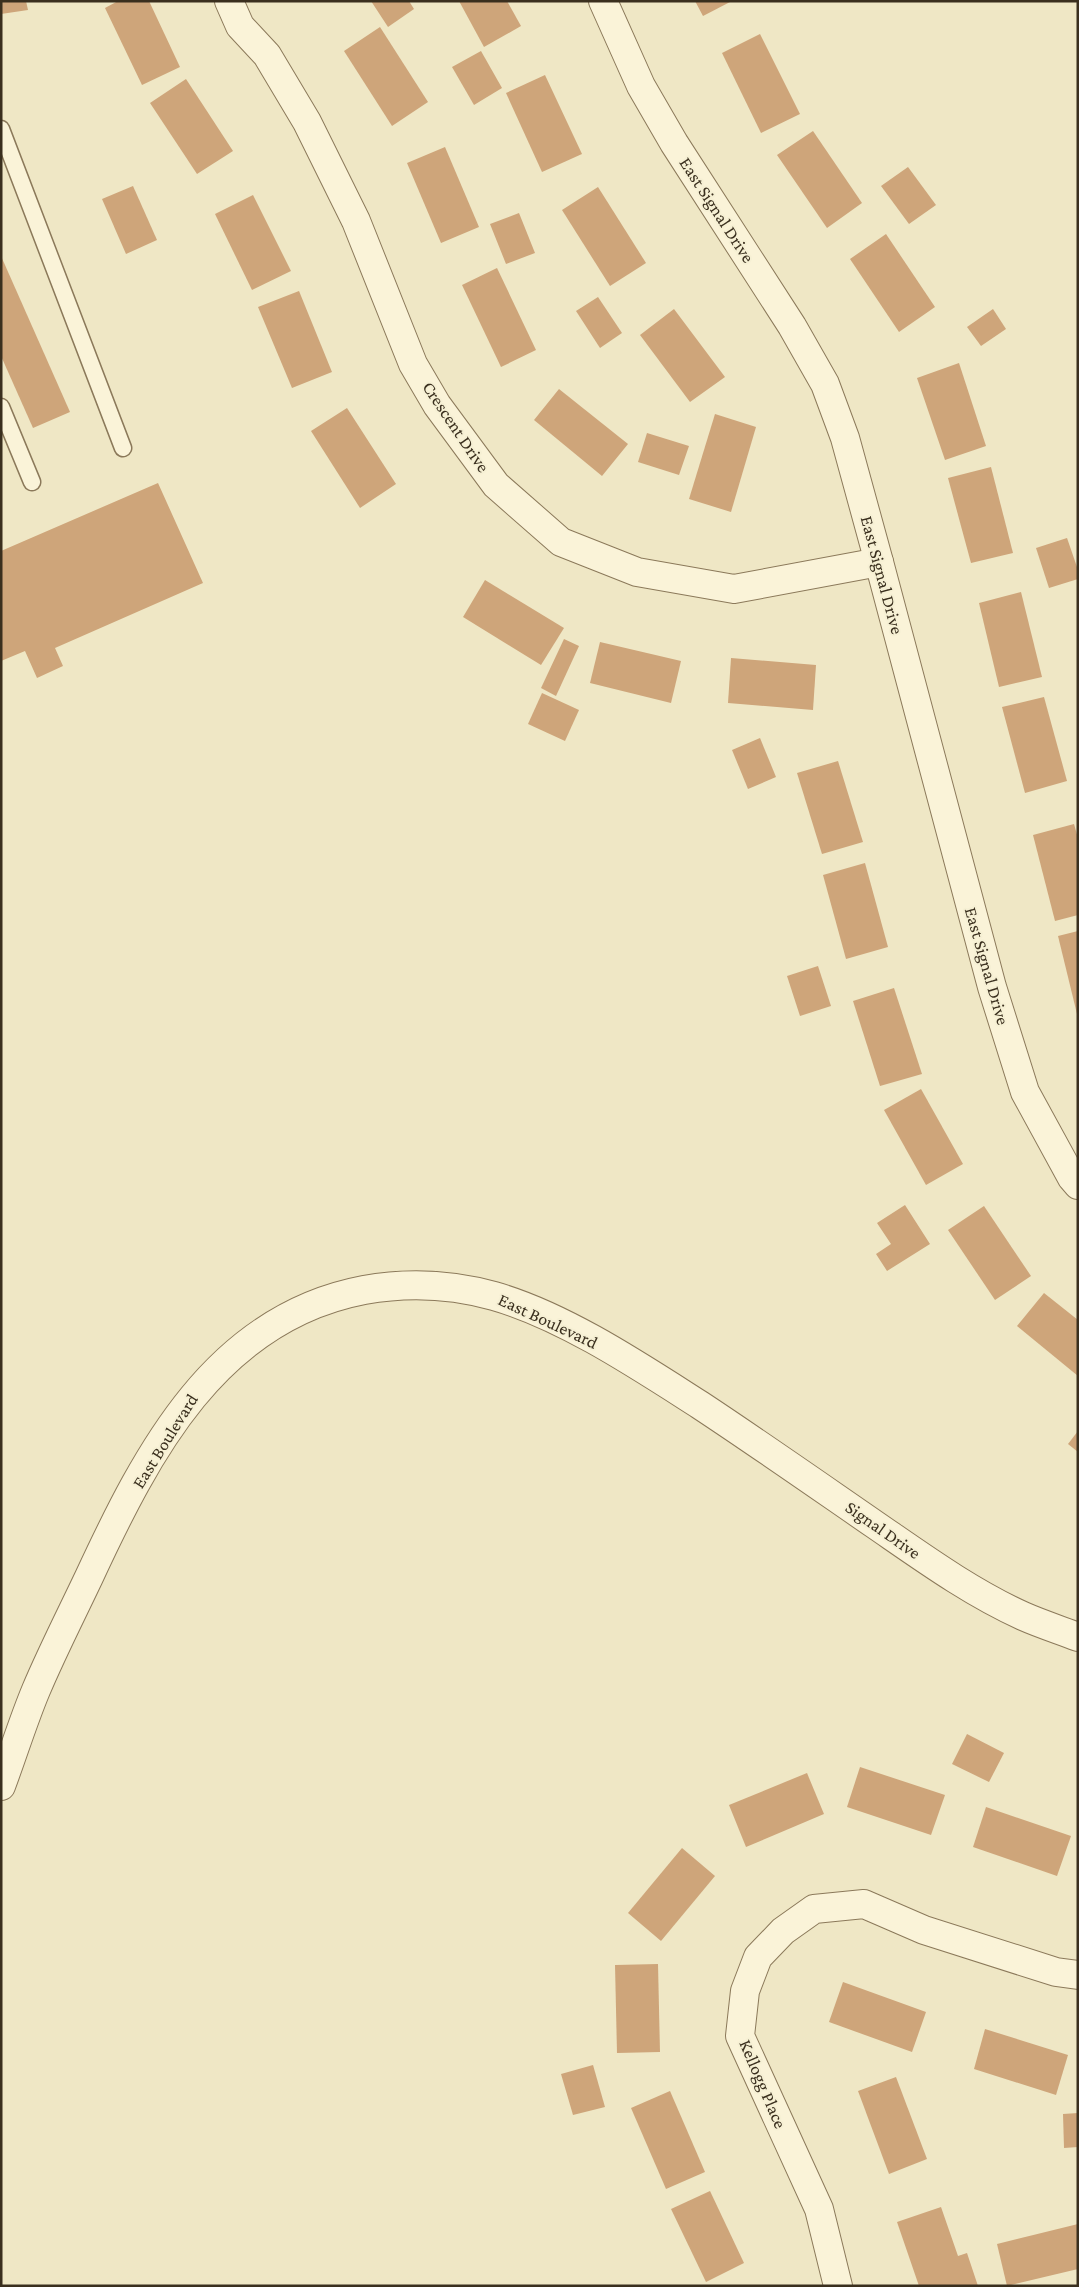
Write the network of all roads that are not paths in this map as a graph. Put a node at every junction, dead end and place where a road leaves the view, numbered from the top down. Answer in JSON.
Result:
{"nodes":[{"id":1,"x":229,"y":1,"type":"edge"},
{"id":2,"x":603,"y":1,"type":"edge"},
{"id":3,"x":1,"y":128,"type":"edge"},
{"id":4,"x":1,"y":407,"type":"edge"},
{"id":5,"x":123,"y":448,"type":"dead end"},
{"id":6,"x":32,"y":482,"type":"dead end"},
{"id":7,"x":879,"y":562,"type":"junction"},
{"id":8,"x":1078,"y":1185,"type":"edge"},
{"id":9,"x":698,"y":1404,"type":"joint"},
{"id":10,"x":1078,"y":1637,"type":"edge"},
{"id":11,"x":1,"y":1786,"type":"edge"},
{"id":12,"x":1078,"y":1975,"type":"edge"},
{"id":13,"x":838,"y":2286,"type":"edge"}],
"edges":[{"from":1,"to":7,"type":"street","name":"Crescent Drive"},
{"from":2,"to":7,"type":"street","name":"East Signal Drive"},
{"from":3,"to":5,"type":"lane"},
{"from":4,"to":6,"type":"lane"},
{"from":7,"to":8,"type":"street","name":"East Signal Drive"},
{"from":9,"to":10,"type":"street","name":"Signal Drive"},
{"from":9,"to":11,"type":"street","name":"East Boulevard"},
{"from":12,"to":13,"type":"street","name":"Kellogg Place"}]}
